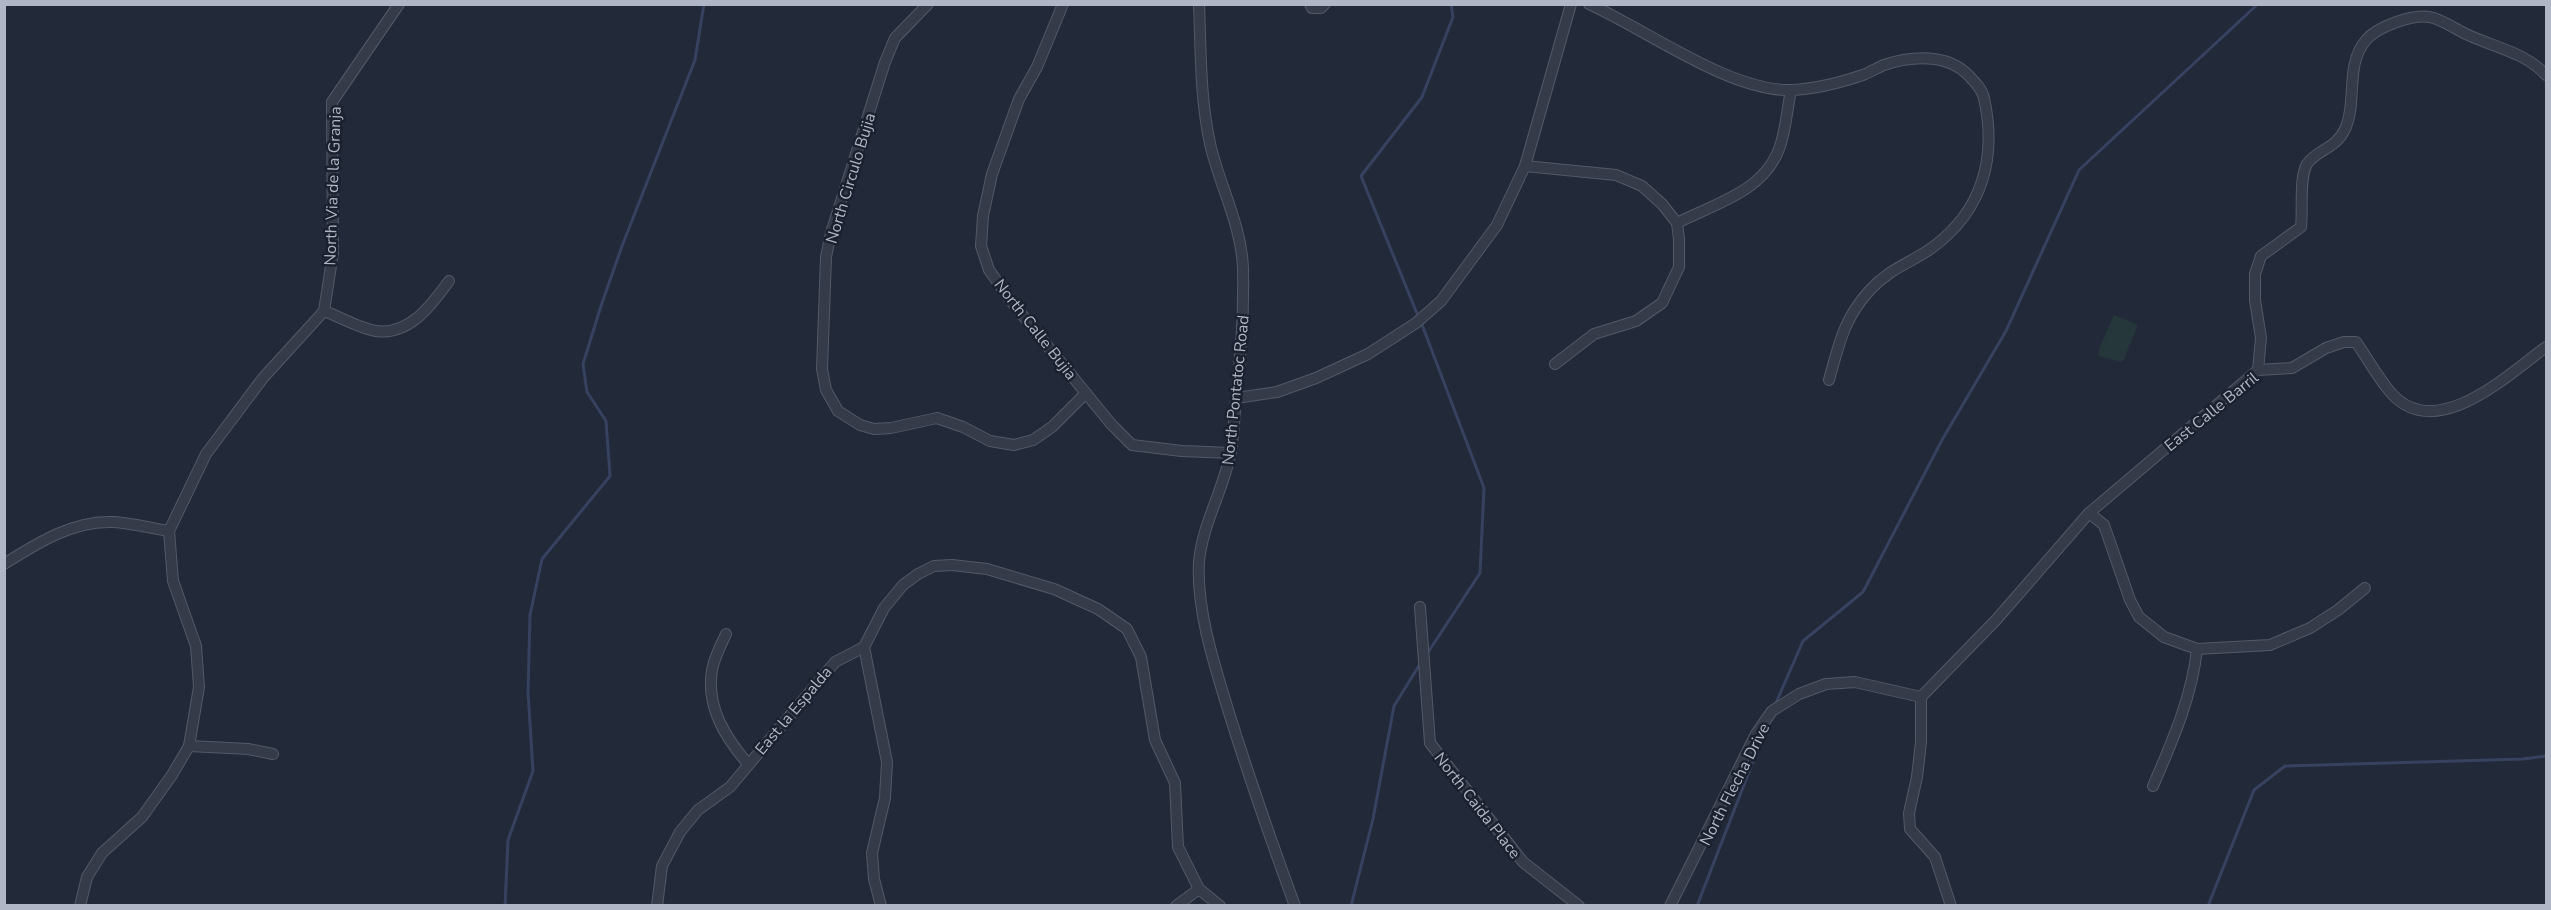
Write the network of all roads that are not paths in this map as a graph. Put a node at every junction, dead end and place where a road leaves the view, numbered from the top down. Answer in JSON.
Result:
{"nodes":[{"id":1,"x":399,"y":4,"type":"edge"},
{"id":2,"x":928,"y":4,"type":"edge"},
{"id":3,"x":1064,"y":4,"type":"edge"},
{"id":4,"x":1199,"y":4,"type":"edge"},
{"id":5,"x":1310,"y":4,"type":"edge"},
{"id":6,"x":1325,"y":4,"type":"edge"},
{"id":7,"x":1571,"y":4,"type":"edge"},
{"id":8,"x":1589,"y":4,"type":"edge"},
{"id":9,"x":2547,"y":75,"type":"edge"},
{"id":10,"x":1791,"y":90,"type":"junction"},
{"id":11,"x":1525,"y":166,"type":"junction"},
{"id":12,"x":1677,"y":223,"type":"junction"},
{"id":13,"x":449,"y":281,"type":"dead end"},
{"id":14,"x":324,"y":310,"type":"junction"},
{"id":15,"x":2547,"y":347,"type":"edge"},
{"id":16,"x":1554,"y":364,"type":"dead end"},
{"id":17,"x":2258,"y":370,"type":"junction"},
{"id":18,"x":1829,"y":380,"type":"dead end"},
{"id":19,"x":1086,"y":393,"type":"junction"},
{"id":20,"x":1236,"y":398,"type":"junction"},
{"id":21,"x":1231,"y":453,"type":"junction"},
{"id":22,"x":2089,"y":513,"type":"junction"},
{"id":23,"x":169,"y":531,"type":"junction"},
{"id":24,"x":4,"y":564,"type":"edge"},
{"id":25,"x":2366,"y":588,"type":"dead end"},
{"id":26,"x":1420,"y":607,"type":"dead end"},
{"id":27,"x":726,"y":634,"type":"dead end"},
{"id":28,"x":864,"y":647,"type":"junction"},
{"id":29,"x":2197,"y":649,"type":"junction"},
{"id":30,"x":1921,"y":697,"type":"junction"},
{"id":31,"x":189,"y":746,"type":"junction"},
{"id":32,"x":273,"y":754,"type":"dead end"},
{"id":33,"x":748,"y":764,"type":"junction"},
{"id":34,"x":2153,"y":786,"type":"dead end"},
{"id":35,"x":1199,"y":889,"type":"junction"},
{"id":36,"x":80,"y":906,"type":"edge"},
{"id":37,"x":657,"y":906,"type":"edge"},
{"id":38,"x":881,"y":906,"type":"edge"},
{"id":39,"x":1176,"y":906,"type":"edge"},
{"id":40,"x":1220,"y":906,"type":"edge"},
{"id":41,"x":1295,"y":906,"type":"edge"},
{"id":42,"x":1579,"y":906,"type":"edge"},
{"id":43,"x":1670,"y":906,"type":"edge"},
{"id":44,"x":1951,"y":906,"type":"edge"}],
"edges":[{"from":1,"to":14,"type":"street","name":"North Via de la Granja"},
{"from":2,"to":19,"type":"street","name":"North Circulo Bujia"},
{"from":3,"to":19,"type":"street","name":"North Calle Bujia"},
{"from":4,"to":20,"type":"street","name":"North Pontatoc Road"},
{"from":5,"to":6,"type":"street"},
{"from":7,"to":11,"type":"street"},
{"from":8,"to":10,"type":"street"},
{"from":9,"to":17,"type":"street"},
{"from":10,"to":12,"type":"street"},
{"from":10,"to":18,"type":"street"},
{"from":11,"to":12,"type":"street"},
{"from":11,"to":20,"type":"street"},
{"from":12,"to":16,"type":"street"},
{"from":13,"to":14,"type":"street"},
{"from":14,"to":23,"type":"street"},
{"from":15,"to":17,"type":"street","name":"East Calle Barril"},
{"from":17,"to":22,"type":"street","name":"East Calle Barril"},
{"from":19,"to":21,"type":"street","name":"North Calle Bujia"},
{"from":20,"to":21,"type":"street","name":"North Pontatoc Road"},
{"from":21,"to":41,"type":"street","name":"North Pontatoc Road"},
{"from":22,"to":29,"type":"street"},
{"from":22,"to":30,"type":"street","name":"East Calle Barril"},
{"from":23,"to":24,"type":"street"},
{"from":23,"to":31,"type":"street"},
{"from":25,"to":29,"type":"street"},
{"from":26,"to":42,"type":"street","name":"North Caida Place"},
{"from":27,"to":33,"type":"street"},
{"from":28,"to":33,"type":"street","name":"East la Espalda"},
{"from":28,"to":35,"type":"street"},
{"from":28,"to":38,"type":"street"},
{"from":29,"to":34,"type":"street"},
{"from":30,"to":43,"type":"street","name":"North Flecha Drive"},
{"from":30,"to":44,"type":"street"},
{"from":31,"to":32,"type":"street"},
{"from":31,"to":36,"type":"street"},
{"from":33,"to":37,"type":"street","name":"East la Espalda"},
{"from":35,"to":39,"type":"street"},
{"from":35,"to":40,"type":"street"}]}
